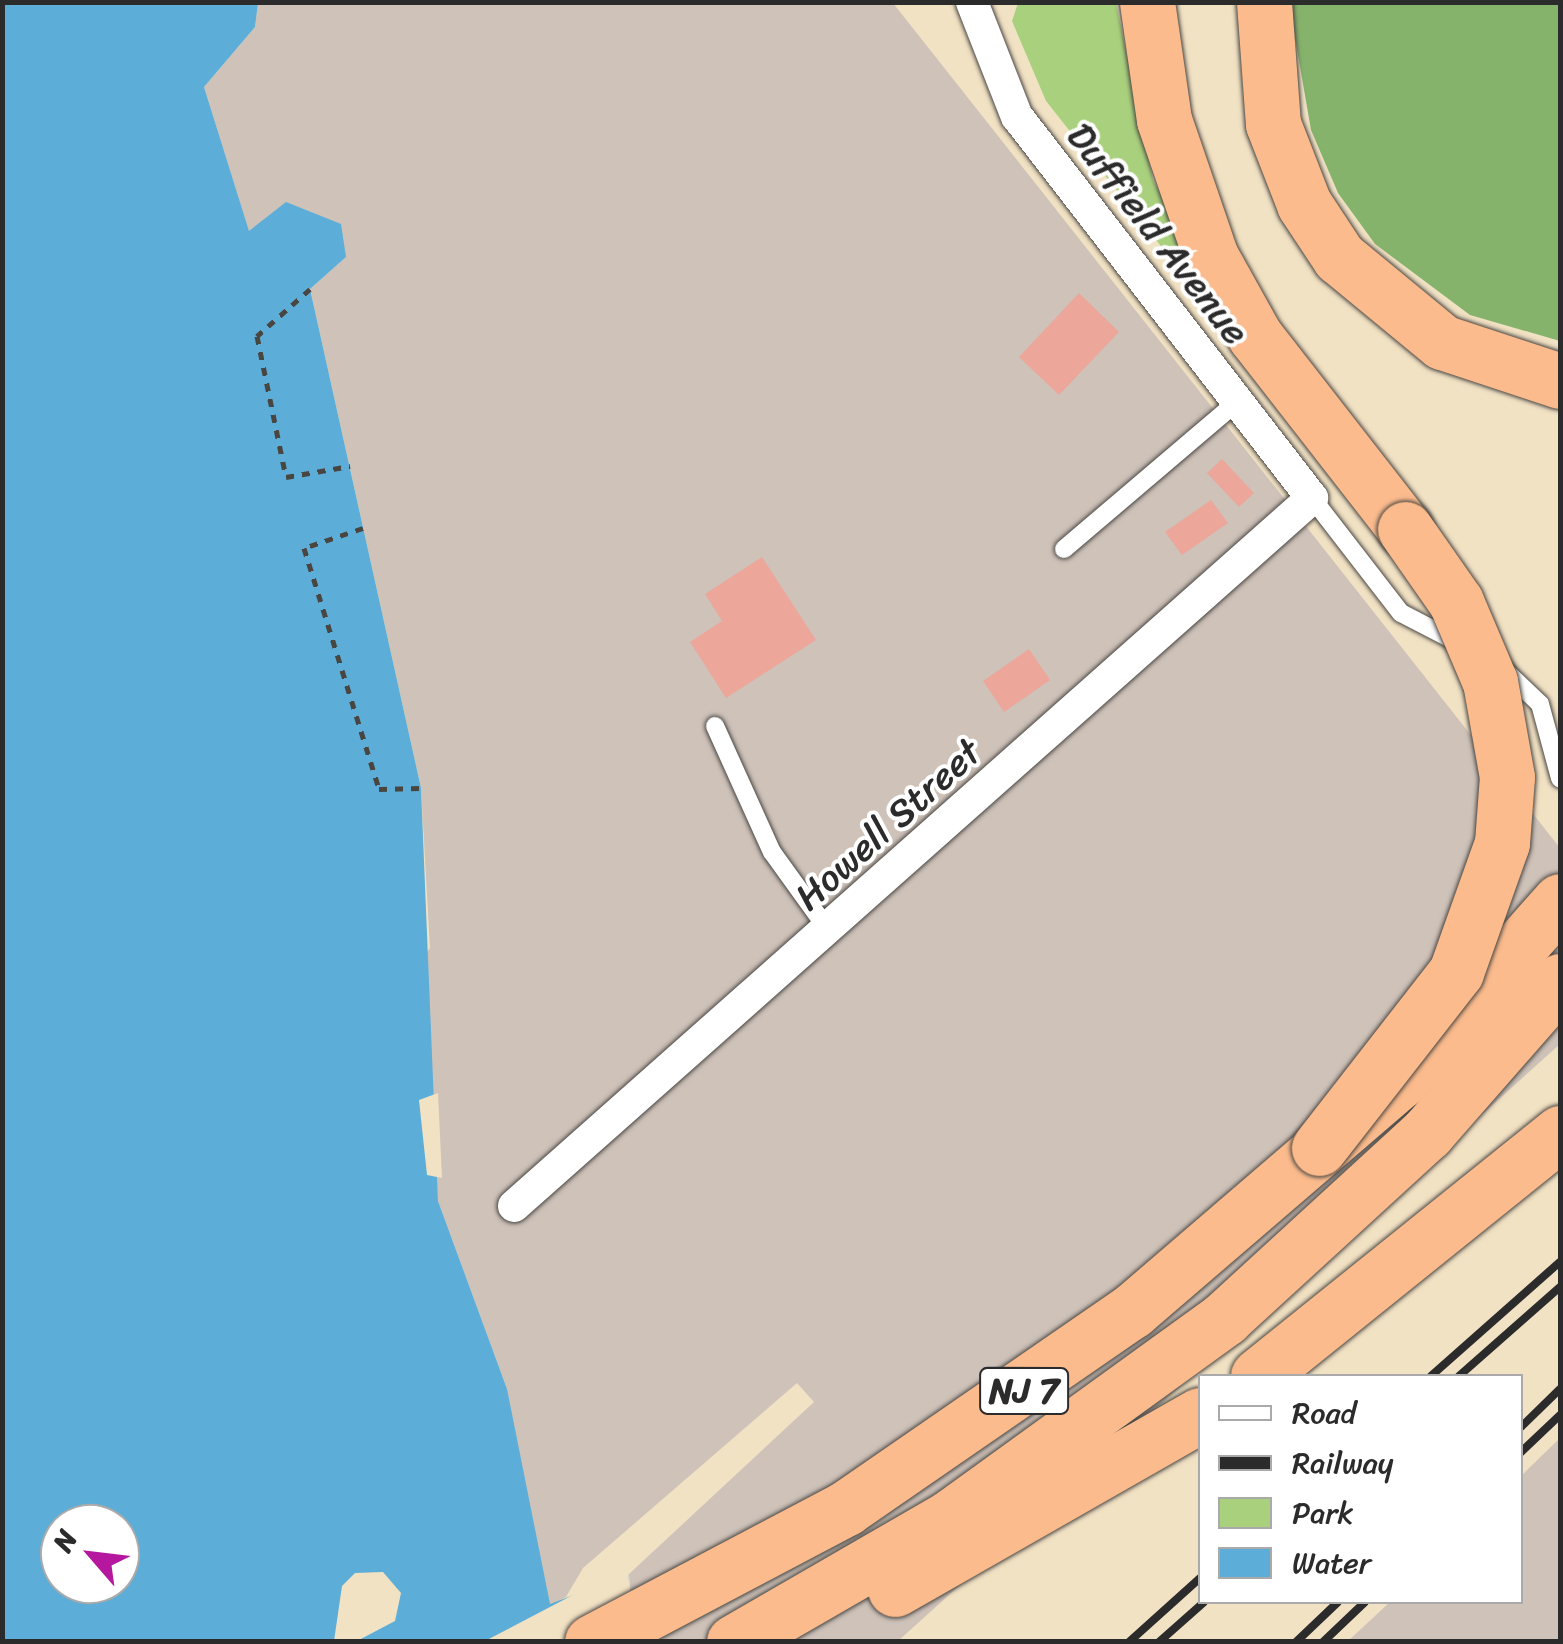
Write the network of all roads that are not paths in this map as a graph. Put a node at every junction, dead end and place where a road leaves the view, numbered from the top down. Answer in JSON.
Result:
{"nodes":[{"id":1,"x":972,"y":2,"type":"edge"},
{"id":2,"x":1147,"y":2,"type":"edge"},
{"id":3,"x":1264,"y":2,"type":"edge"},
{"id":4,"x":1560,"y":381,"type":"edge"},
{"id":5,"x":1237,"y":402,"type":"junction"},
{"id":6,"x":1312,"y":498,"type":"junction"},
{"id":7,"x":1064,"y":549,"type":"dead end"},
{"id":8,"x":714,"y":726,"type":"dead end"},
{"id":9,"x":1560,"y":778,"type":"edge"},
{"id":10,"x":1560,"y":901,"type":"edge"},
{"id":11,"x":829,"y":932,"type":"junction"},
{"id":12,"x":1560,"y":981,"type":"edge"},
{"id":13,"x":1560,"y":1133,"type":"edge"},
{"id":14,"x":1320,"y":1148,"type":"junction"},
{"id":15,"x":514,"y":1206,"type":"dead end"},
{"id":16,"x":1260,"y":1374,"type":"edge"},
{"id":17,"x":1198,"y":1416,"type":"edge"},
{"id":18,"x":592,"y":1642,"type":"edge"},
{"id":19,"x":734,"y":1642,"type":"edge"},
{"id":20,"x":789,"y":1642,"type":"edge"}],
"edges":[{"from":1,"to":5,"type":"street","name":"Duffield Avenue"},
{"from":2,"to":14,"type":"highway","bridge":true},
{"from":3,"to":4,"type":"highway"},
{"from":5,"to":6,"type":"street","name":"Duffield Avenue"},
{"from":5,"to":7,"type":"lane"},
{"from":6,"to":9,"type":"lane"},
{"from":6,"to":11,"type":"street","name":"Howell Street"},
{"from":8,"to":11,"type":"lane"},
{"from":10,"to":14,"type":"highway","number":"NJ 7","bridge":true},
{"from":11,"to":15,"type":"street","name":"Howell Street"},
{"from":12,"to":19,"type":"highway","number":"NJ 7"},
{"from":13,"to":16,"type":"highway"},
{"from":14,"to":18,"type":"highway","number":"NJ 7"},
{"from":17,"to":20,"type":"highway"}]}
